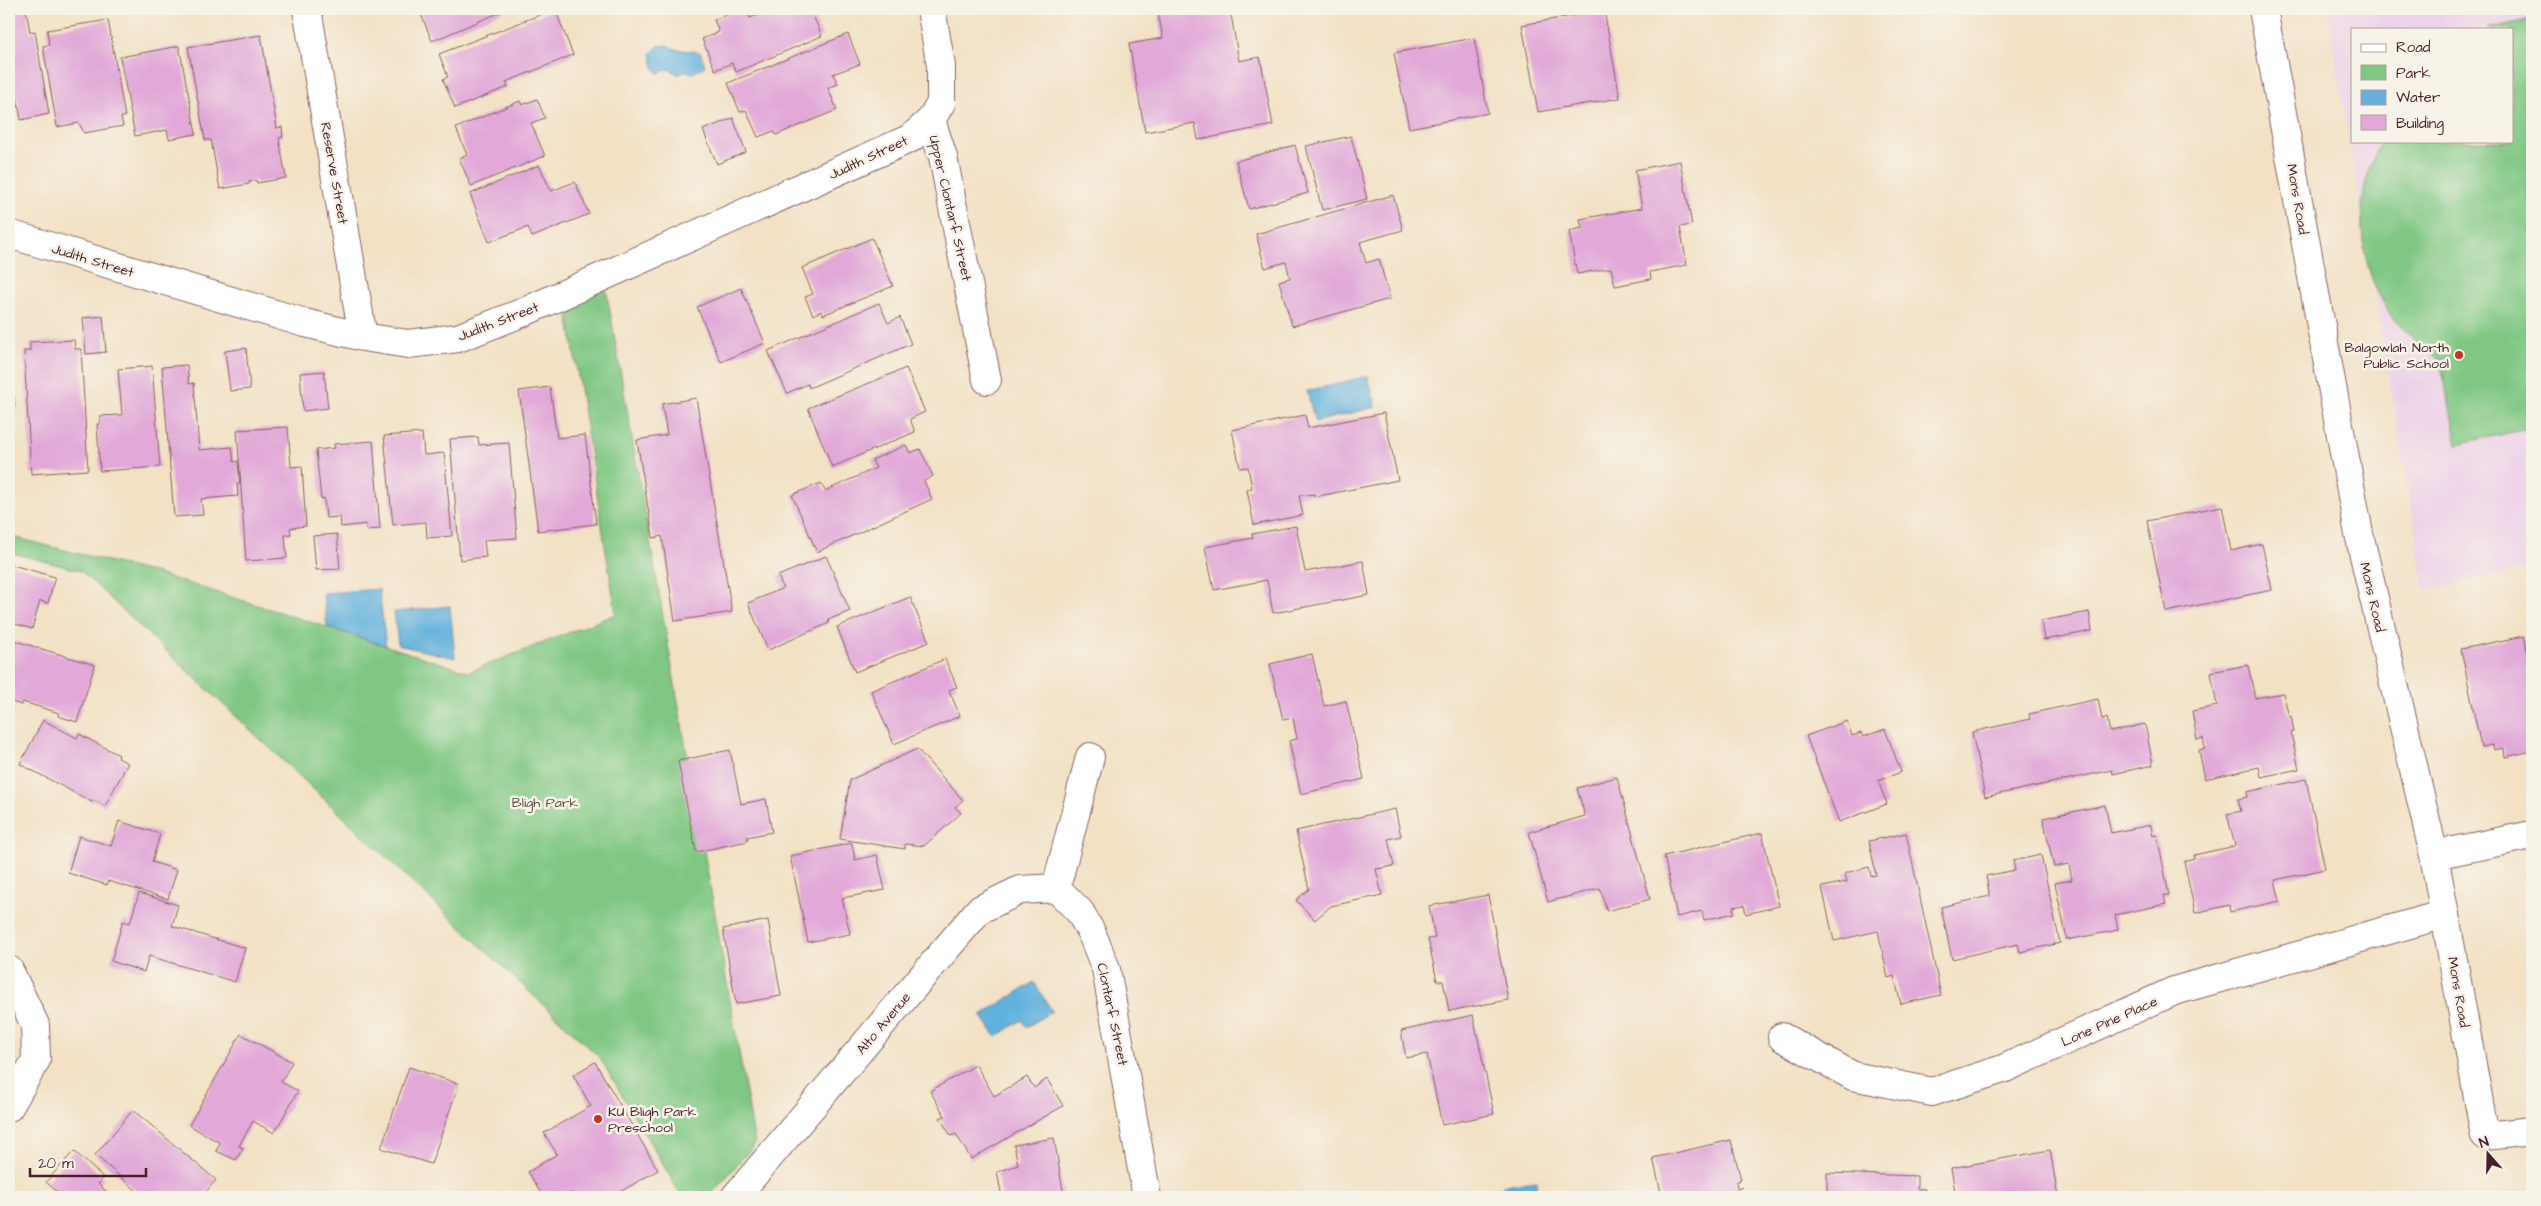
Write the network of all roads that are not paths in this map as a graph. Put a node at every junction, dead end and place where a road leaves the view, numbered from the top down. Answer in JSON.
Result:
{"nodes":[{"id":1,"x":307,"y":9,"type":"edge"},
{"id":2,"x":931,"y":9,"type":"edge"},
{"id":3,"x":2263,"y":9,"type":"edge"},
{"id":4,"x":930,"y":120,"type":"junction"},
{"id":5,"x":9,"y":234,"type":"edge"},
{"id":6,"x":363,"y":337,"type":"junction"},
{"id":7,"x":987,"y":380,"type":"dead end"},
{"id":8,"x":1090,"y":757,"type":"dead end"},
{"id":9,"x":2532,"y":836,"type":"edge"},
{"id":10,"x":2434,"y":855,"type":"junction"},
{"id":11,"x":1056,"y":888,"type":"junction"},
{"id":12,"x":2444,"y":914,"type":"junction"},
{"id":13,"x":9,"y":970,"type":"edge"},
{"id":14,"x":1782,"y":1036,"type":"dead end"},
{"id":15,"x":9,"y":1107,"type":"edge"},
{"id":16,"x":2532,"y":1131,"type":"edge"},
{"id":17,"x":735,"y":1197,"type":"edge"},
{"id":18,"x":1147,"y":1197,"type":"edge"}],
"edges":[{"from":1,"to":6,"type":"street","name":"Reserve Street"},
{"from":2,"to":4,"type":"street","name":"Upper Clontarf Street"},
{"from":3,"to":10,"type":"street","name":"Mons Road"},
{"from":4,"to":6,"type":"street","name":"Judith Street"},
{"from":4,"to":7,"type":"street","name":"Upper Clontarf Street"},
{"from":5,"to":6,"type":"street","name":"Judith Street"},
{"from":8,"to":11,"type":"street"},
{"from":9,"to":10,"type":"street"},
{"from":10,"to":12,"type":"street","name":"Mons Road"},
{"from":11,"to":17,"type":"street","name":"Alto Avenue"},
{"from":11,"to":18,"type":"street","name":"Clontarf Street"},
{"from":12,"to":14,"type":"street","name":"Lone Pine Place"},
{"from":12,"to":16,"type":"street","name":"Mons Road"},
{"from":13,"to":15,"type":"street"}]}
